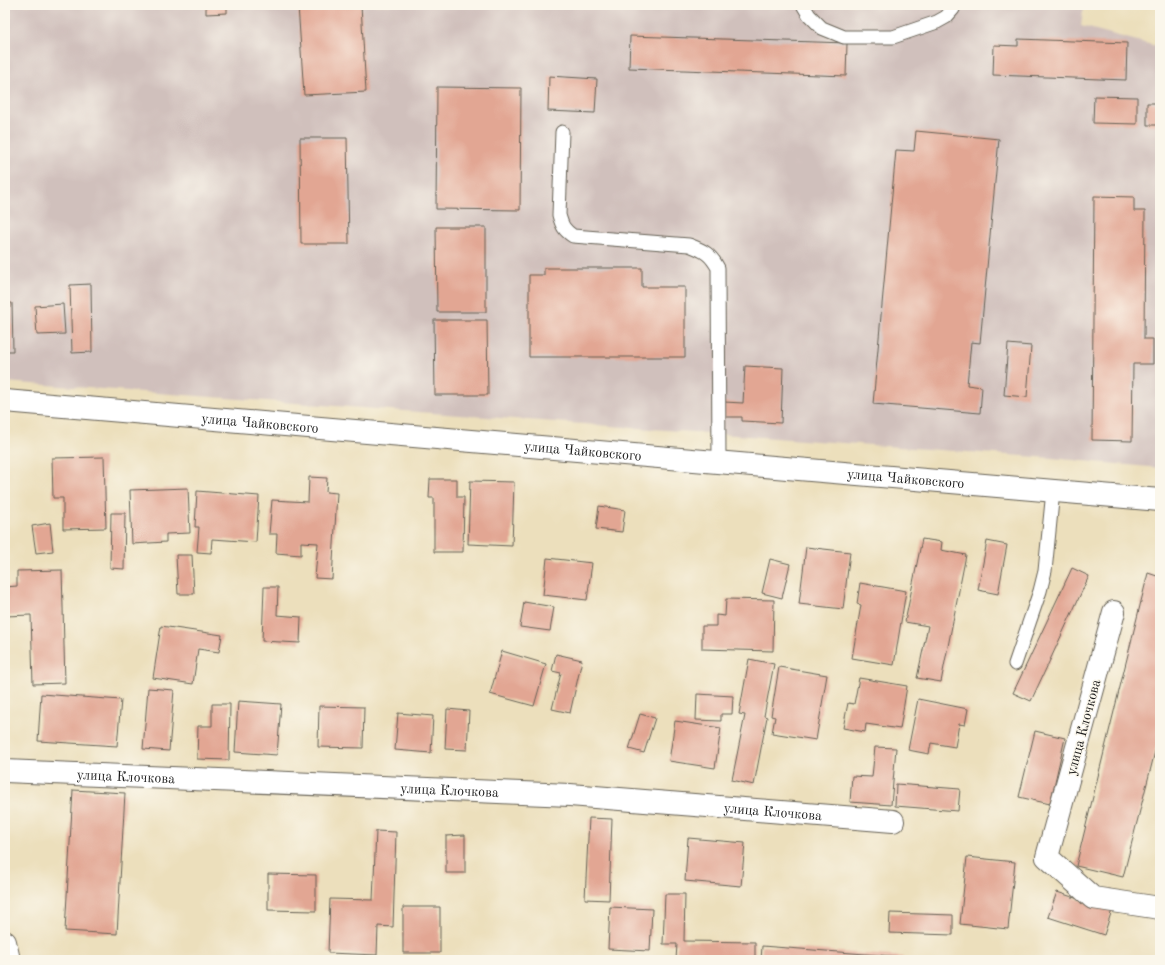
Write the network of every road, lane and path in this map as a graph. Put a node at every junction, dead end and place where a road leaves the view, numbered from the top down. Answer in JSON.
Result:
{"nodes":[{"id":1,"x":803,"y":5,"type":"edge"},
{"id":2,"x":954,"y":5,"type":"edge"},
{"id":3,"x":562,"y":132,"type":"dead end"},
{"id":4,"x":5,"y":401,"type":"edge"},
{"id":5,"x":719,"y":462,"type":"junction"},
{"id":6,"x":1053,"y":491,"type":"junction"},
{"id":7,"x":1160,"y":500,"type":"edge"},
{"id":8,"x":1114,"y":612,"type":"dead end"},
{"id":9,"x":1015,"y":664,"type":"dead end"},
{"id":10,"x":5,"y":771,"type":"edge"},
{"id":11,"x":893,"y":821,"type":"dead end"},
{"id":12,"x":1160,"y":908,"type":"edge"},
{"id":13,"x":5,"y":942,"type":"edge"},
{"id":14,"x":9,"y":960,"type":"edge"}],
"edges":[{"from":1,"to":2,"type":"lane"},
{"from":3,"to":5,"type":"lane"},
{"from":4,"to":5,"type":"street","name":"улица Чайковского"},
{"from":5,"to":6,"type":"street","name":"улица Чайковского"},
{"from":6,"to":7,"type":"street","name":"улица Чайковского"},
{"from":6,"to":9,"type":"lane"},
{"from":8,"to":12,"type":"street","name":"улица Клочкова"},
{"from":10,"to":11,"type":"street","name":"улица Клочкова"},
{"from":13,"to":14,"type":"street"}]}
